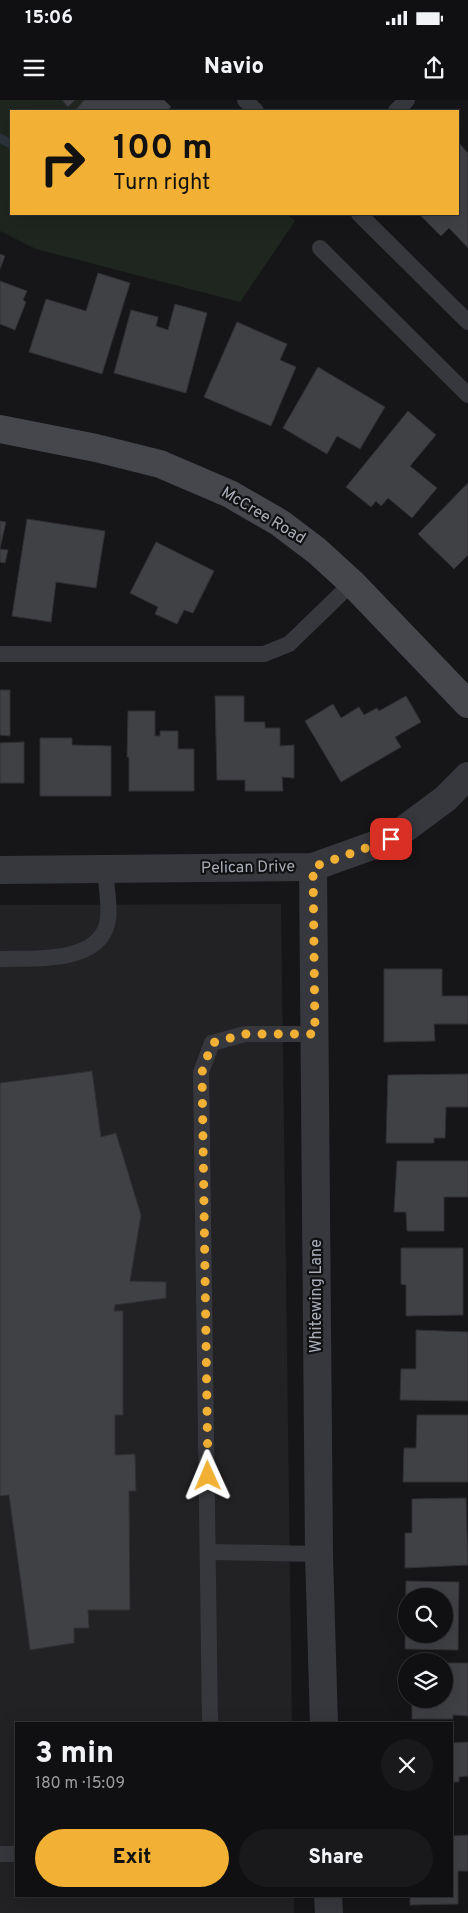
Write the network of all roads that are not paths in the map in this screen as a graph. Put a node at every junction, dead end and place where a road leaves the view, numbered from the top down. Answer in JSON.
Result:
{"nodes":[{"id":1,"x":245,"y":100,"type":"edge"},
{"id":2,"x":407,"y":100,"type":"edge"},
{"id":3,"x":255,"y":110,"type":"edge"},
{"id":4,"x":397,"y":110,"type":"edge"},
{"id":5,"x":360,"y":215,"type":"edge"},
{"id":6,"x":320,"y":248,"type":"dead end"},
{"id":7,"x":468,"y":322,"type":"edge"},
{"id":8,"x":468,"y":395,"type":"edge"},
{"id":9,"x":0,"y":429,"type":"edge"},
{"id":10,"x":352,"y":583,"type":"junction"},
{"id":11,"x":0,"y":654,"type":"edge"},
{"id":12,"x":468,"y":704,"type":"edge"},
{"id":13,"x":468,"y":776,"type":"edge"},
{"id":14,"x":313,"y":867,"type":"junction"},
{"id":15,"x":0,"y":870,"type":"edge"},
{"id":16,"x":105,"y":870,"type":"junction"},
{"id":17,"x":0,"y":959,"type":"edge"},
{"id":18,"x":315,"y":1034,"type":"junction"},
{"id":19,"x":209,"y":1552,"type":"junction"},
{"id":20,"x":320,"y":1554,"type":"junction"},
{"id":21,"x":210,"y":1722,"type":"edge"},
{"id":22,"x":324,"y":1722,"type":"edge"},
{"id":23,"x":0,"y":1854,"type":"edge"},
{"id":24,"x":15,"y":1854,"type":"edge"},
{"id":25,"x":328,"y":1897,"type":"edge"},
{"id":26,"x":329,"y":1913,"type":"edge"}],
"edges":[{"from":1,"to":3,"type":"lane"},
{"from":2,"to":4,"type":"lane"},
{"from":5,"to":7,"type":"lane"},
{"from":6,"to":8,"type":"lane"},
{"from":9,"to":10,"type":"street","name":"McCree Road"},
{"from":10,"to":11,"type":"lane"},
{"from":10,"to":12,"type":"street","name":"McCree Road"},
{"from":13,"to":14,"type":"street","name":"Pelican Drive"},
{"from":14,"to":16,"type":"street","name":"Pelican Drive"},
{"from":14,"to":18,"type":"street","name":"Whitewing Lane"},
{"from":15,"to":16,"type":"street","name":"Pelican Drive"},
{"from":16,"to":17,"type":"lane"},
{"from":18,"to":19,"type":"lane"},
{"from":18,"to":20,"type":"street","name":"Whitewing Lane"},
{"from":19,"to":20,"type":"lane"},
{"from":19,"to":21,"type":"lane"},
{"from":20,"to":22,"type":"street","name":"Whitewing Lane"},
{"from":23,"to":24,"type":"lane"},
{"from":25,"to":26,"type":"street"}]}
